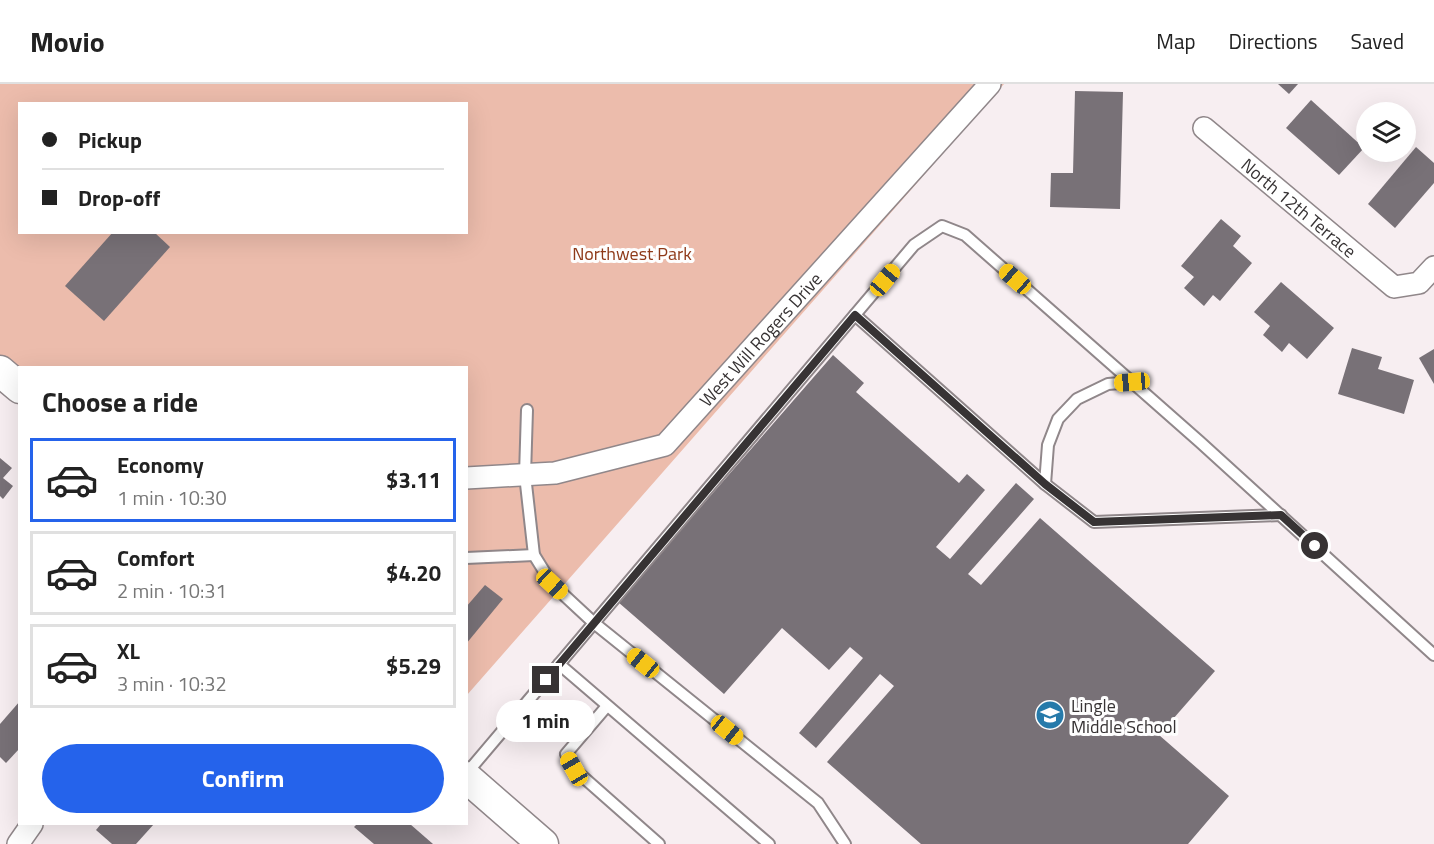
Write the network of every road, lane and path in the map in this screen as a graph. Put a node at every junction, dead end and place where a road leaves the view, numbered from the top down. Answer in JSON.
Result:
{"nodes":[{"id":1,"x":990,"y":84,"type":"edge"},
{"id":2,"x":1204,"y":128,"type":"dead end"},
{"id":3,"x":1434,"y":267,"type":"edge"},
{"id":4,"x":855,"y":315,"type":"junction"},
{"id":5,"x":0,"y":371,"type":"edge"},
{"id":6,"x":1132,"y":382,"type":"junction"},
{"id":7,"x":18,"y":386,"type":"edge"},
{"id":8,"x":527,"y":410,"type":"dead end"},
{"id":9,"x":525,"y":474,"type":"junction"},
{"id":10,"x":468,"y":478,"type":"edge"},
{"id":11,"x":1045,"y":484,"type":"junction"},
{"id":12,"x":1281,"y":515,"type":"junction"},
{"id":13,"x":534,"y":555,"type":"junction"},
{"id":14,"x":468,"y":558,"type":"edge"},
{"id":15,"x":594,"y":623,"type":"junction"},
{"id":16,"x":1434,"y":655,"type":"edge"},
{"id":17,"x":559,"y":664,"type":"junction"},
{"id":18,"x":607,"y":706,"type":"junction"},
{"id":19,"x":468,"y":773,"type":"edge"},
{"id":20,"x":468,"y":777,"type":"edge"},
{"id":21,"x":543,"y":844,"type":"edge"},
{"id":22,"x":659,"y":844,"type":"edge"},
{"id":23,"x":769,"y":844,"type":"edge"},
{"id":24,"x":845,"y":844,"type":"edge"}],
"edges":[{"from":1,"to":9,"type":"street","name":"West Will Rogers Drive"},
{"from":2,"to":3,"type":"street","name":"North 12th Terrace"},
{"from":4,"to":6,"type":"lane"},
{"from":4,"to":11,"type":"lane"},
{"from":4,"to":15,"type":"lane"},
{"from":5,"to":7,"type":"main road"},
{"from":6,"to":11,"type":"lane"},
{"from":6,"to":12,"type":"lane"},
{"from":8,"to":9,"type":"lane"},
{"from":9,"to":10,"type":"street","name":"West Will Rogers Drive"},
{"from":9,"to":13,"type":"lane"},
{"from":11,"to":12,"type":"lane"},
{"from":12,"to":16,"type":"lane"},
{"from":13,"to":14,"type":"lane"},
{"from":13,"to":15,"type":"lane"},
{"from":15,"to":17,"type":"lane"},
{"from":15,"to":24,"type":"lane"},
{"from":17,"to":18,"type":"lane"},
{"from":17,"to":19,"type":"lane"},
{"from":18,"to":22,"type":"lane"},
{"from":18,"to":23,"type":"lane"},
{"from":20,"to":21,"type":"main road"}]}
